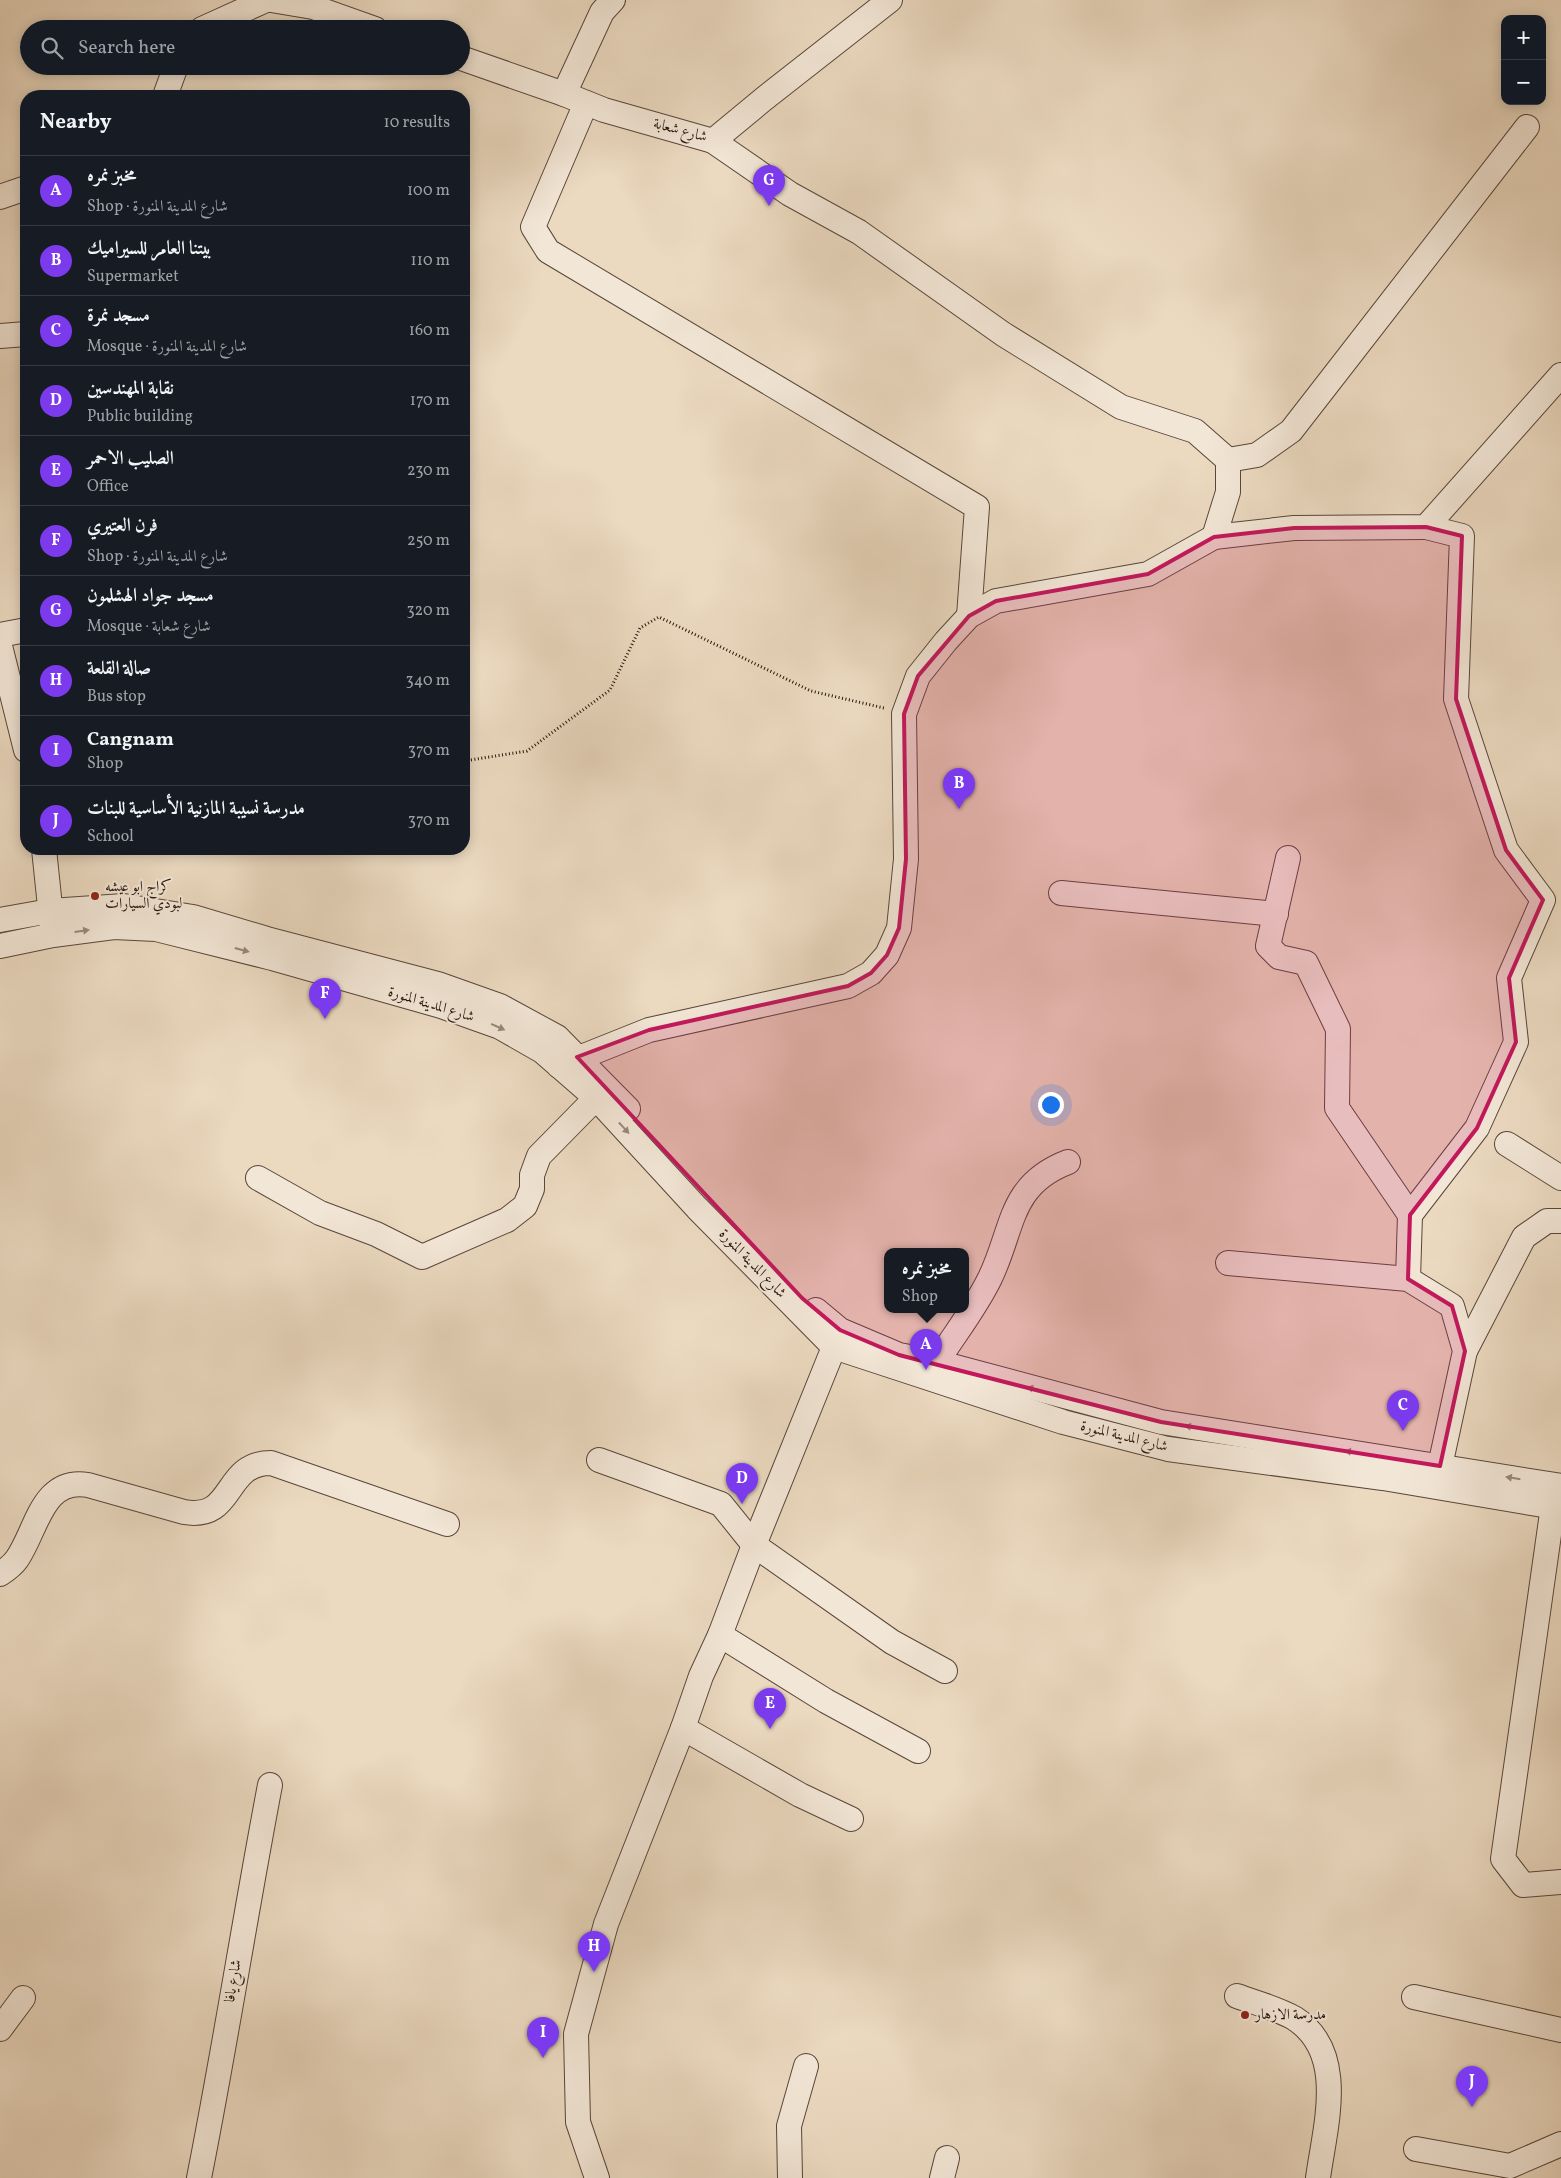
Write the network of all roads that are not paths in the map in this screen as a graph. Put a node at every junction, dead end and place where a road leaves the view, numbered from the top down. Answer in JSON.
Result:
{"nodes":[{"id":1,"x":266,"y":0,"type":"edge"},
{"id":2,"x":271,"y":0,"type":"edge"},
{"id":3,"x":613,"y":0,"type":"edge"},
{"id":4,"x":890,"y":0,"type":"edge"},
{"id":5,"x":232,"y":7,"type":"edge"},
{"id":6,"x":214,"y":20,"type":"edge"},
{"id":7,"x":348,"y":20,"type":"edge"},
{"id":8,"x":470,"y":61,"type":"edge"},
{"id":9,"x":173,"y":75,"type":"edge"},
{"id":10,"x":167,"y":90,"type":"edge"},
{"id":11,"x":575,"y":98,"type":"junction"},
{"id":12,"x":1528,"y":127,"type":"dead end"},
{"id":13,"x":713,"y":141,"type":"junction"},
{"id":14,"x":20,"y":190,"type":"edge"},
{"id":15,"x":0,"y":198,"type":"edge"},
{"id":16,"x":20,"y":334,"type":"edge"},
{"id":17,"x":0,"y":336,"type":"edge"},
{"id":18,"x":1561,"y":375,"type":"edge"},
{"id":19,"x":1228,"y":460,"type":"junction"},
{"id":20,"x":1426,"y":527,"type":"junction"},
{"id":21,"x":1214,"y":537,"type":"junction"},
{"id":22,"x":969,"y":616,"type":"junction"},
{"id":23,"x":20,"y":631,"type":"edge"},
{"id":24,"x":0,"y":635,"type":"edge"},
{"id":25,"x":0,"y":646,"type":"edge"},
{"id":26,"x":20,"y":726,"type":"edge"},
{"id":27,"x":45,"y":855,"type":"edge"},
{"id":28,"x":1288,"y":858,"type":"dead end"},
{"id":29,"x":1061,"y":893,"type":"dead end"},
{"id":30,"x":50,"y":911,"type":"junction"},
{"id":31,"x":1276,"y":914,"type":"junction"},
{"id":32,"x":0,"y":920,"type":"edge"},
{"id":33,"x":53,"y":935,"type":"junction"},
{"id":34,"x":0,"y":946,"type":"edge"},
{"id":35,"x":568,"y":1061,"type":"junction"},
{"id":36,"x":596,"y":1098,"type":"junction"},
{"id":37,"x":1507,"y":1144,"type":"dead end"},
{"id":38,"x":1068,"y":1162,"type":"dead end"},
{"id":39,"x":258,"y":1178,"type":"dead end"},
{"id":40,"x":1561,"y":1178,"type":"edge"},
{"id":41,"x":1410,"y":1215,"type":"junction"},
{"id":42,"x":1561,"y":1221,"type":"edge"},
{"id":43,"x":1228,"y":1263,"type":"dead end"},
{"id":44,"x":1408,"y":1279,"type":"junction"},
{"id":45,"x":969,"y":1311,"type":"edge"},
{"id":46,"x":968,"y":1313,"type":"edge"},
{"id":47,"x":834,"y":1347,"type":"junction"},
{"id":48,"x":1465,"y":1351,"type":"junction"},
{"id":49,"x":937,"y":1362,"type":"junction"},
{"id":50,"x":599,"y":1460,"type":"dead end"},
{"id":51,"x":1440,"y":1466,"type":"junction"},
{"id":52,"x":1558,"y":1497,"type":"edge"},
{"id":53,"x":447,"y":1524,"type":"dead end"},
{"id":54,"x":754,"y":1545,"type":"junction"},
{"id":55,"x":0,"y":1574,"type":"edge"},
{"id":56,"x":720,"y":1635,"type":"junction"},
{"id":57,"x":945,"y":1672,"type":"dead end"},
{"id":58,"x":683,"y":1728,"type":"junction"},
{"id":59,"x":918,"y":1751,"type":"dead end"},
{"id":60,"x":270,"y":1785,"type":"dead end"},
{"id":61,"x":851,"y":1819,"type":"dead end"},
{"id":62,"x":1561,"y":1882,"type":"edge"},
{"id":63,"x":1237,"y":1996,"type":"dead end"},
{"id":64,"x":1414,"y":1997,"type":"dead end"},
{"id":65,"x":23,"y":1998,"type":"dead end"},
{"id":66,"x":0,"y":2029,"type":"edge"},
{"id":67,"x":1561,"y":2030,"type":"edge"},
{"id":68,"x":806,"y":2066,"type":"dead end"},
{"id":69,"x":1561,"y":2144,"type":"edge"},
{"id":70,"x":1416,"y":2149,"type":"dead end"},
{"id":71,"x":200,"y":2178,"type":"edge"},
{"id":72,"x":597,"y":2178,"type":"edge"},
{"id":73,"x":790,"y":2178,"type":"edge"},
{"id":74,"x":1318,"y":2178,"type":"edge"}],
"edges":[{"from":1,"to":5,"type":"street"},
{"from":2,"to":7,"type":"street"},
{"from":3,"to":11,"type":"street"},
{"from":4,"to":13,"type":"street","name":"شارع شعابة"},
{"from":5,"to":6,"type":"street"},
{"from":8,"to":11,"type":"street","name":"شارع شعابة"},
{"from":9,"to":10,"type":"street"},
{"from":11,"to":13,"type":"street","name":"شارع شعابة"},
{"from":11,"to":22,"type":"street"},
{"from":12,"to":19,"type":"street"},
{"from":13,"to":19,"type":"street"},
{"from":14,"to":15,"type":"street"},
{"from":16,"to":17,"type":"street"},
{"from":18,"to":20,"type":"street"},
{"from":19,"to":21,"type":"street"},
{"from":20,"to":21,"type":"street"},
{"from":20,"to":41,"type":"street"},
{"from":21,"to":22,"type":"street"},
{"from":22,"to":35,"type":"street"},
{"from":23,"to":24,"type":"street"},
{"from":25,"to":26,"type":"street"},
{"from":27,"to":30,"type":"street"},
{"from":28,"to":31,"type":"street"},
{"from":29,"to":31,"type":"street"},
{"from":30,"to":32,"type":"street","name":"شارع المدينة المنورة"},
{"from":30,"to":33,"type":"street"},
{"from":30,"to":35,"type":"street","name":"شارع المدينة المنورة"},
{"from":31,"to":41,"type":"street"},
{"from":33,"to":34,"type":"street","name":"شارع المدينة المنورة"},
{"from":33,"to":35,"type":"street","name":"شارع المدينة المنورة","one_way":true},
{"from":35,"to":36,"type":"street","name":"شارع المدينة المنورة"},
{"from":35,"to":49,"type":"street","name":"شارع المدينة المنورة"},
{"from":36,"to":39,"type":"street"},
{"from":36,"to":47,"type":"street","name":"شارع المدينة المنورة","one_way":true},
{"from":37,"to":40,"type":"street"},
{"from":38,"to":45,"type":"street"},
{"from":41,"to":44,"type":"street"},
{"from":42,"to":48,"type":"street"},
{"from":43,"to":44,"type":"street"},
{"from":44,"to":48,"type":"street"},
{"from":46,"to":49,"type":"street"},
{"from":47,"to":52,"type":"street","name":"شارع المدينة المنورة"},
{"from":47,"to":54,"type":"street"},
{"from":48,"to":51,"type":"street"},
{"from":51,"to":49,"type":"street","name":"شارع المدينة المنورة","one_way":true},
{"from":50,"to":54,"type":"street"},
{"from":52,"to":51,"type":"street","name":"شارع المدينة المنورة","one_way":true},
{"from":52,"to":62,"type":"street"},
{"from":53,"to":55,"type":"street"},
{"from":54,"to":56,"type":"street"},
{"from":54,"to":57,"type":"street"},
{"from":56,"to":58,"type":"street"},
{"from":56,"to":59,"type":"street"},
{"from":58,"to":61,"type":"street"},
{"from":58,"to":72,"type":"street"},
{"from":60,"to":71,"type":"street","name":"شارع يافا"},
{"from":63,"to":74,"type":"street"},
{"from":64,"to":67,"type":"street"},
{"from":65,"to":66,"type":"street"},
{"from":68,"to":73,"type":"street"},
{"from":69,"to":70,"type":"street"}]}
